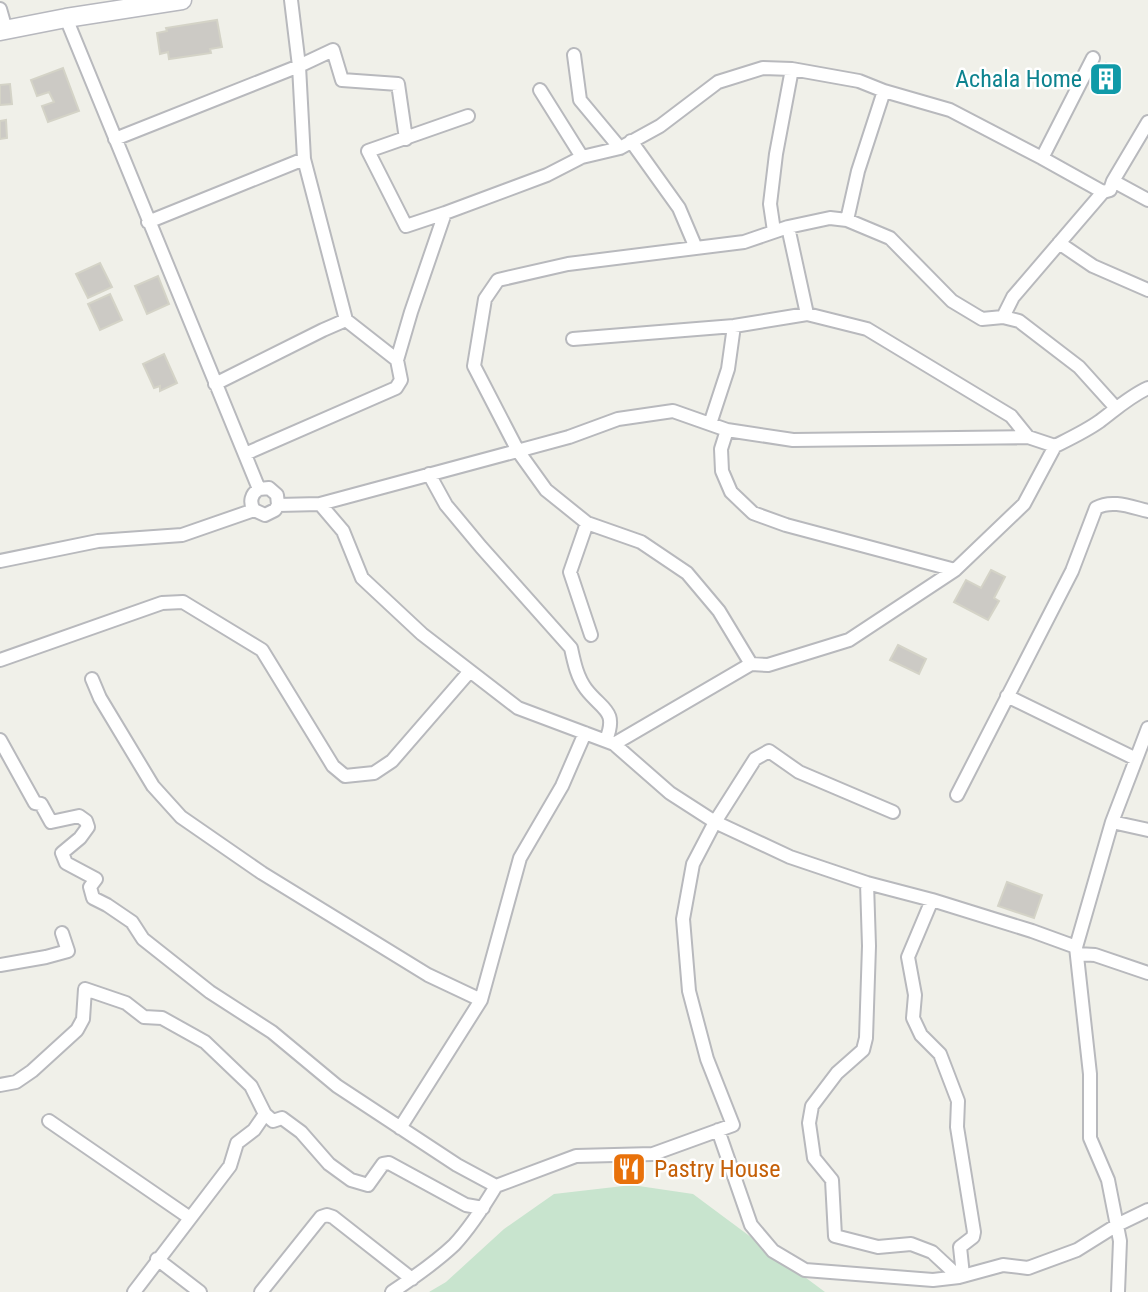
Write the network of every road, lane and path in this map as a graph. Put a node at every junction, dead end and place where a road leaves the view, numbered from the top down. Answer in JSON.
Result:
{"nodes":[{"id":1,"x":182,"y":0,"type":"edge"},
{"id":2,"x":291,"y":0,"type":"edge"},
{"id":3,"x":0,"y":9,"type":"edge"},
{"id":4,"x":66,"y":18,"type":"junction"},
{"id":5,"x":3,"y":31,"type":"edge"},
{"id":6,"x":574,"y":55,"type":"dead end"},
{"id":7,"x":1093,"y":58,"type":"dead end"},
{"id":8,"x":299,"y":66,"type":"junction"},
{"id":9,"x":792,"y":69,"type":"junction"},
{"id":10,"x":540,"y":90,"type":"dead end"},
{"id":11,"x":884,"y":91,"type":"junction"},
{"id":12,"x":468,"y":116,"type":"dead end"},
{"id":13,"x":1148,"y":122,"type":"edge"},
{"id":14,"x":115,"y":139,"type":"junction"},
{"id":15,"x":406,"y":139,"type":"junction"},
{"id":16,"x":631,"y":141,"type":"junction"},
{"id":17,"x":620,"y":148,"type":"junction"},
{"id":18,"x":582,"y":157,"type":"junction"},
{"id":19,"x":1042,"y":158,"type":"junction"},
{"id":20,"x":304,"y":159,"type":"junction"},
{"id":21,"x":1113,"y":181,"type":"junction"},
{"id":22,"x":1103,"y":192,"type":"junction"},
{"id":23,"x":1148,"y":200,"type":"edge"},
{"id":24,"x":445,"y":213,"type":"junction"},
{"id":25,"x":847,"y":220,"type":"junction"},
{"id":26,"x":148,"y":222,"type":"junction"},
{"id":27,"x":788,"y":226,"type":"junction"},
{"id":28,"x":774,"y":231,"type":"junction"},
{"id":29,"x":1059,"y":243,"type":"junction"},
{"id":30,"x":696,"y":248,"type":"junction"},
{"id":31,"x":1148,"y":290,"type":"edge"},
{"id":32,"x":807,"y":314,"type":"junction"},
{"id":33,"x":1003,"y":317,"type":"junction"},
{"id":34,"x":346,"y":320,"type":"junction"},
{"id":35,"x":734,"y":326,"type":"junction"},
{"id":36,"x":573,"y":339,"type":"dead end"},
{"id":37,"x":397,"y":360,"type":"junction"},
{"id":38,"x":215,"y":384,"type":"junction"},
{"id":39,"x":1148,"y":388,"type":"edge"},
{"id":40,"x":1116,"y":408,"type":"junction"},
{"id":41,"x":710,"y":424,"type":"junction"},
{"id":42,"x":727,"y":430,"type":"junction"},
{"id":43,"x":1028,"y":437,"type":"junction"},
{"id":44,"x":1055,"y":446,"type":"junction"},
{"id":45,"x":518,"y":451,"type":"junction"},
{"id":46,"x":245,"y":454,"type":"junction"},
{"id":47,"x":429,"y":474,"type":"junction"},
{"id":48,"x":259,"y":489,"type":"junction"},
{"id":49,"x":320,"y":504,"type":"junction"},
{"id":50,"x":278,"y":505,"type":"junction"},
{"id":51,"x":254,"y":510,"type":"junction"},
{"id":52,"x":1148,"y":511,"type":"edge"},
{"id":53,"x":587,"y":523,"type":"junction"},
{"id":54,"x":0,"y":561,"type":"edge"},
{"id":55,"x":956,"y":570,"type":"junction"},
{"id":56,"x":591,"y":635,"type":"dead end"},
{"id":57,"x":0,"y":660,"type":"edge"},
{"id":58,"x":751,"y":664,"type":"junction"},
{"id":59,"x":470,"y":671,"type":"junction"},
{"id":60,"x":92,"y":678,"type":"dead end"},
{"id":61,"x":1007,"y":696,"type":"junction"},
{"id":62,"x":1148,"y":728,"type":"edge"},
{"id":63,"x":585,"y":733,"type":"junction"},
{"id":64,"x":0,"y":740,"type":"edge"},
{"id":65,"x":610,"y":742,"type":"junction"},
{"id":66,"x":1136,"y":759,"type":"junction"},
{"id":67,"x":957,"y":795,"type":"dead end"},
{"id":68,"x":894,"y":812,"type":"dead end"},
{"id":69,"x":715,"y":822,"type":"junction"},
{"id":70,"x":1112,"y":822,"type":"junction"},
{"id":71,"x":1148,"y":830,"type":"edge"},
{"id":72,"x":867,"y":883,"type":"junction"},
{"id":73,"x":932,"y":900,"type":"junction"},
{"id":74,"x":62,"y":933,"type":"dead end"},
{"id":75,"x":1077,"y":950,"type":"junction"},
{"id":76,"x":0,"y":965,"type":"edge"},
{"id":77,"x":1148,"y":973,"type":"edge"},
{"id":78,"x":481,"y":1000,"type":"junction"},
{"id":79,"x":0,"y":1085,"type":"edge"},
{"id":80,"x":265,"y":1114,"type":"junction"},
{"id":81,"x":49,"y":1121,"type":"dead end"},
{"id":82,"x":400,"y":1128,"type":"junction"},
{"id":83,"x":718,"y":1130,"type":"junction"},
{"id":84,"x":496,"y":1186,"type":"junction"},
{"id":85,"x":483,"y":1208,"type":"junction"},
{"id":86,"x":1148,"y":1210,"type":"edge"},
{"id":87,"x":190,"y":1218,"type":"junction"},
{"id":88,"x":1117,"y":1225,"type":"junction"},
{"id":89,"x":157,"y":1259,"type":"junction"},
{"id":90,"x":961,"y":1276,"type":"junction"},
{"id":91,"x":412,"y":1279,"type":"junction"},
{"id":92,"x":134,"y":1292,"type":"edge"},
{"id":93,"x":200,"y":1292,"type":"edge"},
{"id":94,"x":261,"y":1292,"type":"edge"},
{"id":95,"x":392,"y":1292,"type":"edge"},
{"id":96,"x":1118,"y":1292,"type":"edge"}],
"edges":[{"from":1,"to":4,"type":"main road"},
{"from":2,"to":8,"type":"street"},
{"from":3,"to":5,"type":"street"},
{"from":4,"to":5,"type":"main road"},
{"from":4,"to":14,"type":"street"},
{"from":6,"to":17,"type":"street"},
{"from":7,"to":19,"type":"street"},
{"from":8,"to":14,"type":"street"},
{"from":8,"to":15,"type":"street"},
{"from":8,"to":20,"type":"street"},
{"from":9,"to":11,"type":"street"},
{"from":9,"to":16,"type":"street"},
{"from":9,"to":28,"type":"street"},
{"from":10,"to":18,"type":"street"},
{"from":11,"to":19,"type":"street"},
{"from":11,"to":25,"type":"street"},
{"from":12,"to":15,"type":"street"},
{"from":13,"to":21,"type":"street"},
{"from":14,"to":26,"type":"street"},
{"from":15,"to":24,"type":"street"},
{"from":16,"to":17,"type":"street"},
{"from":16,"to":30,"type":"street"},
{"from":17,"to":18,"type":"street"},
{"from":18,"to":24,"type":"street"},
{"from":19,"to":22,"type":"street"},
{"from":20,"to":26,"type":"street"},
{"from":20,"to":34,"type":"street"},
{"from":21,"to":22,"type":"street"},
{"from":21,"to":23,"type":"street"},
{"from":22,"to":29,"type":"street"},
{"from":24,"to":37,"type":"street"},
{"from":25,"to":27,"type":"street"},
{"from":25,"to":33,"type":"street"},
{"from":26,"to":38,"type":"street"},
{"from":27,"to":28,"type":"street"},
{"from":27,"to":32,"type":"street"},
{"from":28,"to":30,"type":"street"},
{"from":29,"to":31,"type":"street"},
{"from":29,"to":33,"type":"street"},
{"from":30,"to":45,"type":"street"},
{"from":32,"to":35,"type":"street"},
{"from":32,"to":43,"type":"street"},
{"from":33,"to":40,"type":"street"},
{"from":34,"to":37,"type":"street"},
{"from":34,"to":38,"type":"street"},
{"from":35,"to":36,"type":"street"},
{"from":35,"to":41,"type":"street"},
{"from":37,"to":46,"type":"street"},
{"from":38,"to":46,"type":"street"},
{"from":39,"to":40,"type":"street"},
{"from":40,"to":44,"type":"street"},
{"from":41,"to":42,"type":"street"},
{"from":41,"to":45,"type":"street"},
{"from":42,"to":43,"type":"street"},
{"from":42,"to":55,"type":"street"},
{"from":43,"to":44,"type":"street"},
{"from":44,"to":55,"type":"street"},
{"from":45,"to":47,"type":"street"},
{"from":45,"to":53,"type":"street"},
{"from":46,"to":48,"type":"street"},
{"from":47,"to":49,"type":"street"},
{"from":47,"to":65,"type":"street"},
{"from":48,"to":50,"type":"street"},
{"from":48,"to":51,"type":"street"},
{"from":49,"to":50,"type":"street"},
{"from":49,"to":59,"type":"street"},
{"from":50,"to":51,"type":"street"},
{"from":51,"to":54,"type":"street"},
{"from":52,"to":61,"type":"street"},
{"from":53,"to":56,"type":"street"},
{"from":53,"to":58,"type":"street"},
{"from":55,"to":58,"type":"street"},
{"from":57,"to":59,"type":"street"},
{"from":58,"to":65,"type":"street"},
{"from":59,"to":63,"type":"street"},
{"from":60,"to":78,"type":"street"},
{"from":61,"to":66,"type":"street"},
{"from":61,"to":67,"type":"street"},
{"from":62,"to":66,"type":"street"},
{"from":63,"to":65,"type":"street"},
{"from":63,"to":78,"type":"street"},
{"from":64,"to":82,"type":"street"},
{"from":65,"to":69,"type":"street"},
{"from":66,"to":70,"type":"street"},
{"from":68,"to":69,"type":"street"},
{"from":69,"to":72,"type":"street"},
{"from":69,"to":83,"type":"street"},
{"from":70,"to":71,"type":"street"},
{"from":70,"to":75,"type":"street"},
{"from":72,"to":73,"type":"street"},
{"from":72,"to":90,"type":"street"},
{"from":73,"to":75,"type":"street"},
{"from":73,"to":90,"type":"street"},
{"from":74,"to":76,"type":"street"},
{"from":75,"to":77,"type":"street"},
{"from":75,"to":88,"type":"street"},
{"from":78,"to":82,"type":"street"},
{"from":79,"to":80,"type":"street"},
{"from":80,"to":85,"type":"street"},
{"from":80,"to":87,"type":"street"},
{"from":81,"to":87,"type":"street"},
{"from":82,"to":84,"type":"street"},
{"from":83,"to":84,"type":"street"},
{"from":83,"to":90,"type":"street"},
{"from":84,"to":85,"type":"street"},
{"from":85,"to":91,"type":"street"},
{"from":86,"to":88,"type":"street"},
{"from":87,"to":89,"type":"street"},
{"from":88,"to":90,"type":"street"},
{"from":88,"to":96,"type":"street"},
{"from":89,"to":92,"type":"street"},
{"from":89,"to":93,"type":"street"},
{"from":91,"to":94,"type":"street"},
{"from":91,"to":95,"type":"street"}]}
